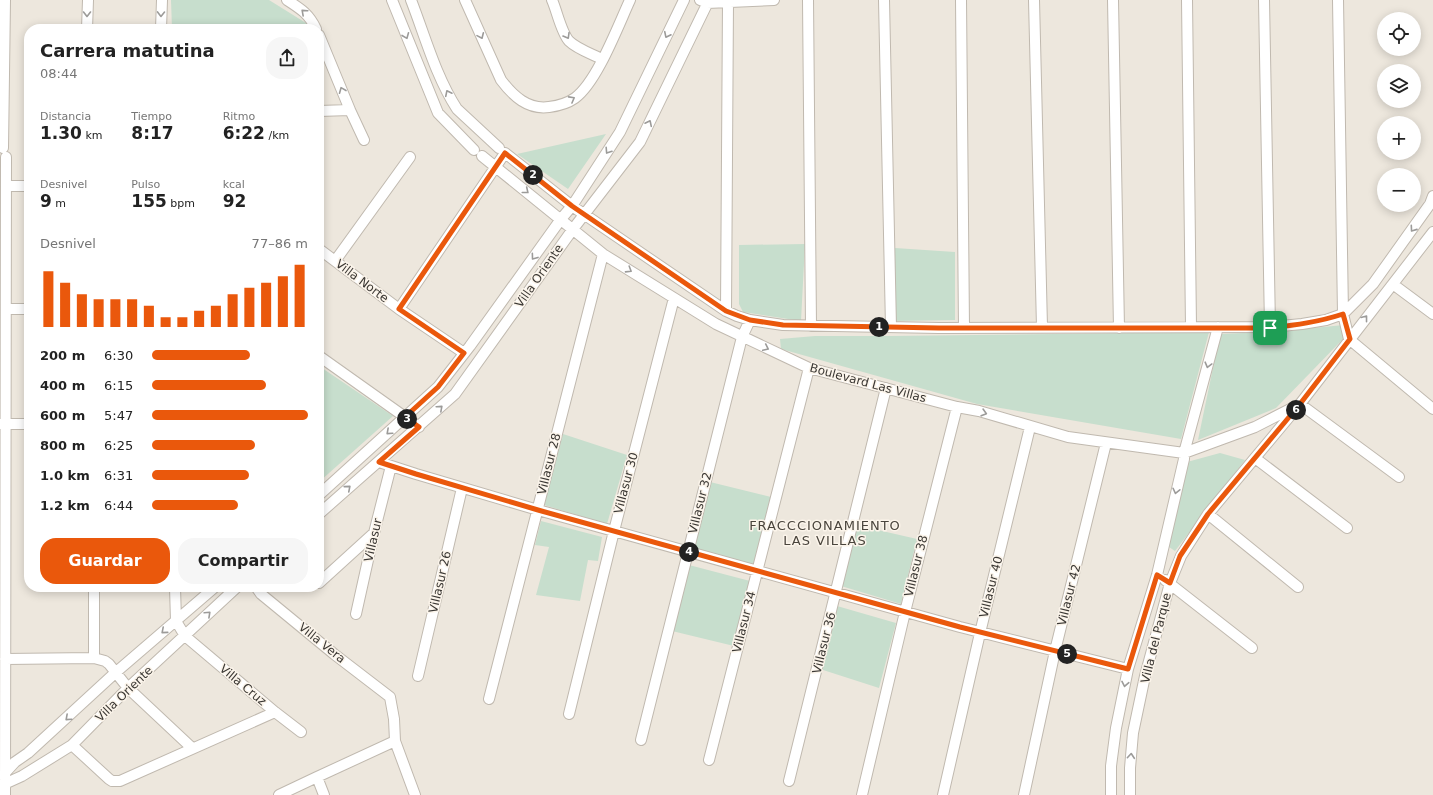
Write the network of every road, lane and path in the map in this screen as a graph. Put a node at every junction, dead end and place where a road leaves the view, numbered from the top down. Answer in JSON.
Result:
{"nodes":[{"id":1,"x":5,"y":0,"type":"edge"},
{"id":2,"x":88,"y":0,"type":"edge"},
{"id":3,"x":162,"y":0,"type":"edge"},
{"id":4,"x":287,"y":0,"type":"edge"},
{"id":5,"x":392,"y":0,"type":"edge"},
{"id":6,"x":411,"y":0,"type":"edge"},
{"id":7,"x":465,"y":0,"type":"edge"},
{"id":8,"x":552,"y":0,"type":"edge"},
{"id":9,"x":630,"y":0,"type":"edge"},
{"id":10,"x":684,"y":0,"type":"edge"},
{"id":11,"x":774,"y":0,"type":"edge"},
{"id":12,"x":808,"y":0,"type":"edge"},
{"id":13,"x":884,"y":0,"type":"edge"},
{"id":14,"x":960,"y":0,"type":"edge"},
{"id":15,"x":1034,"y":0,"type":"edge"},
{"id":16,"x":1113,"y":0,"type":"edge"},
{"id":17,"x":1187,"y":0,"type":"edge"},
{"id":18,"x":1264,"y":0,"type":"edge"},
{"id":19,"x":1338,"y":0,"type":"edge"},
{"id":20,"x":705,"y":1,"type":"edge"},
{"id":21,"x":728,"y":2,"type":"junction"},
{"id":22,"x":87,"y":24,"type":"edge"},
{"id":23,"x":161,"y":24,"type":"edge"},
{"id":24,"x":314,"y":24,"type":"edge"},
{"id":25,"x":324,"y":48,"type":"edge"},
{"id":26,"x":602,"y":59,"type":"junction"},
{"id":27,"x":350,"y":110,"type":"junction"},
{"id":28,"x":324,"y":111,"type":"edge"},
{"id":29,"x":472,"y":123,"type":"junction"},
{"id":30,"x":455,"y":132,"type":"junction"},
{"id":31,"x":364,"y":140,"type":"dead end"},
{"id":32,"x":474,"y":150,"type":"dead end"},
{"id":33,"x":502,"y":151,"type":"junction"},
{"id":34,"x":482,"y":156,"type":"dead end"},
{"id":35,"x":410,"y":157,"type":"dead end"},
{"id":36,"x":496,"y":166,"type":"junction"},
{"id":37,"x":6,"y":186,"type":"junction"},
{"id":38,"x":24,"y":186,"type":"edge"},
{"id":39,"x":1433,"y":196,"type":"edge"},
{"id":40,"x":572,"y":206,"type":"junction"},
{"id":41,"x":584,"y":214,"type":"junction"},
{"id":42,"x":561,"y":219,"type":"junction"},
{"id":43,"x":573,"y":228,"type":"junction"},
{"id":44,"x":1433,"y":232,"type":"edge"},
{"id":45,"x":324,"y":253,"type":"edge"},
{"id":46,"x":604,"y":254,"type":"junction"},
{"id":47,"x":335,"y":261,"type":"junction"},
{"id":48,"x":1394,"y":285,"type":"junction"},
{"id":49,"x":674,"y":298,"type":"junction"},
{"id":50,"x":6,"y":309,"type":"junction"},
{"id":51,"x":24,"y":309,"type":"edge"},
{"id":52,"x":399,"y":309,"type":"junction"},
{"id":53,"x":726,"y":311,"type":"junction"},
{"id":54,"x":1343,"y":314,"type":"junction"},
{"id":55,"x":1433,"y":314,"type":"edge"},
{"id":56,"x":750,"y":320,"type":"junction"},
{"id":57,"x":812,"y":326,"type":"junction"},
{"id":58,"x":891,"y":327,"type":"junction"},
{"id":59,"x":1191,"y":327,"type":"junction"},
{"id":60,"x":1218,"y":327,"type":"junction"},
{"id":61,"x":964,"y":328,"type":"junction"},
{"id":62,"x":1042,"y":328,"type":"junction"},
{"id":63,"x":1119,"y":328,"type":"junction"},
{"id":64,"x":1270,"y":328,"type":"junction"},
{"id":65,"x":742,"y":336,"type":"junction"},
{"id":66,"x":1350,"y":339,"type":"junction"},
{"id":67,"x":464,"y":353,"type":"junction"},
{"id":68,"x":324,"y":360,"type":"edge"},
{"id":69,"x":809,"y":368,"type":"junction"},
{"id":70,"x":886,"y":388,"type":"junction"},
{"id":71,"x":1300,"y":404,"type":"junction"},
{"id":72,"x":957,"y":407,"type":"junction"},
{"id":73,"x":1433,"y":409,"type":"edge"},
{"id":74,"x":405,"y":417,"type":"junction"},
{"id":75,"x":3,"y":424,"type":"edge"},
{"id":76,"x":24,"y":424,"type":"edge"},
{"id":77,"x":419,"y":427,"type":"junction"},
{"id":78,"x":1030,"y":427,"type":"junction"},
{"id":79,"x":1106,"y":443,"type":"junction"},
{"id":80,"x":1184,"y":453,"type":"junction"},
{"id":81,"x":1255,"y":458,"type":"junction"},
{"id":82,"x":379,"y":462,"type":"junction"},
{"id":83,"x":391,"y":466,"type":"junction"},
{"id":84,"x":1399,"y":477,"type":"dead end"},
{"id":85,"x":462,"y":488,"type":"junction"},
{"id":86,"x":324,"y":490,"type":"edge"},
{"id":87,"x":324,"y":510,"type":"edge"},
{"id":88,"x":538,"y":510,"type":"junction"},
{"id":89,"x":1208,"y":514,"type":"junction"},
{"id":90,"x":1347,"y":528,"type":"dead end"},
{"id":91,"x":614,"y":531,"type":"junction"},
{"id":92,"x":374,"y":533,"type":"junction"},
{"id":93,"x":688,"y":552,"type":"junction"},
{"id":94,"x":757,"y":571,"type":"junction"},
{"id":95,"x":1157,"y":575,"type":"junction"},
{"id":96,"x":324,"y":578,"type":"edge"},
{"id":97,"x":1170,"y":583,"type":"junction"},
{"id":98,"x":1298,"y":587,"type":"dead end"},
{"id":99,"x":94,"y":592,"type":"edge"},
{"id":100,"x":176,"y":592,"type":"edge"},
{"id":101,"x":209,"y":592,"type":"edge"},
{"id":102,"x":232,"y":592,"type":"edge"},
{"id":103,"x":260,"y":592,"type":"edge"},
{"id":104,"x":836,"y":593,"type":"junction"},
{"id":105,"x":905,"y":612,"type":"junction"},
{"id":106,"x":356,"y":614,"type":"dead end"},
{"id":107,"x":176,"y":620,"type":"junction"},
{"id":108,"x":980,"y":632,"type":"junction"},
{"id":109,"x":185,"y":636,"type":"junction"},
{"id":110,"x":1252,"y":648,"type":"dead end"},
{"id":111,"x":1056,"y":651,"type":"junction"},
{"id":112,"x":94,"y":658,"type":"junction"},
{"id":113,"x":5,"y":659,"type":"junction"},
{"id":114,"x":1128,"y":669,"type":"junction"},
{"id":115,"x":116,"y":673,"type":"junction"},
{"id":116,"x":418,"y":676,"type":"dead end"},
{"id":117,"x":128,"y":688,"type":"junction"},
{"id":118,"x":2,"y":690,"type":"edge"},
{"id":119,"x":489,"y":699,"type":"dead end"},
{"id":120,"x":275,"y":712,"type":"junction"},
{"id":121,"x":569,"y":714,"type":"dead end"},
{"id":122,"x":1116,"y":728,"type":"junction"},
{"id":123,"x":301,"y":732,"type":"dead end"},
{"id":124,"x":1133,"y":733,"type":"junction"},
{"id":125,"x":640,"y":740,"type":"dead end"},
{"id":126,"x":395,"y":741,"type":"junction"},
{"id":127,"x":72,"y":745,"type":"junction"},
{"id":128,"x":192,"y":748,"type":"junction"},
{"id":129,"x":709,"y":760,"type":"dead end"},
{"id":130,"x":317,"y":777,"type":"junction"},
{"id":131,"x":2,"y":780,"type":"edge"},
{"id":132,"x":790,"y":781,"type":"dead end"},
{"id":133,"x":5,"y":795,"type":"edge"},
{"id":134,"x":279,"y":795,"type":"edge"},
{"id":135,"x":324,"y":795,"type":"edge"},
{"id":136,"x":415,"y":795,"type":"edge"},
{"id":137,"x":862,"y":795,"type":"edge"},
{"id":138,"x":943,"y":795,"type":"edge"},
{"id":139,"x":1024,"y":795,"type":"edge"},
{"id":140,"x":1111,"y":795,"type":"edge"},
{"id":141,"x":1130,"y":795,"type":"edge"}],
"edges":[{"from":1,"to":37,"type":"street"},
{"from":2,"to":22,"type":"street","one_way":true},
{"from":3,"to":23,"type":"street","one_way":true},
{"from":24,"to":4,"type":"street","one_way":true},
{"from":5,"to":30,"type":"street","one_way":true},
{"from":29,"to":6,"type":"street","one_way":true},
{"from":7,"to":26,"type":"street","one_way":true},
{"from":8,"to":26,"type":"street","one_way":true},
{"from":9,"to":26,"type":"street"},
{"from":10,"to":40,"type":"street","name":"Villa Oriente","one_way":true},
{"from":11,"to":21,"type":"street"},
{"from":12,"to":57,"type":"street"},
{"from":13,"to":58,"type":"street"},
{"from":14,"to":61,"type":"street"},
{"from":15,"to":62,"type":"street"},
{"from":16,"to":63,"type":"street"},
{"from":17,"to":59,"type":"street"},
{"from":18,"to":64,"type":"street"},
{"from":19,"to":54,"type":"street"},
{"from":20,"to":21,"type":"street"},
{"from":41,"to":20,"type":"street","name":"Villa Oriente","one_way":true},
{"from":21,"to":53,"type":"street"},
{"from":27,"to":25,"type":"street","one_way":true},
{"from":27,"to":28,"type":"street"},
{"from":27,"to":31,"type":"street"},
{"from":29,"to":30,"type":"street"},
{"from":29,"to":33,"type":"street"},
{"from":30,"to":32,"type":"street"},
{"from":33,"to":36,"type":"street"},
{"from":33,"to":40,"type":"street"},
{"from":34,"to":36,"type":"street","name":"Boulevard Las Villas"},
{"from":35,"to":47,"type":"street"},
{"from":36,"to":42,"type":"street","name":"Boulevard Las Villas","one_way":true},
{"from":36,"to":52,"type":"street"},
{"from":37,"to":38,"type":"street"},
{"from":37,"to":50,"type":"street"},
{"from":39,"to":54,"type":"street","one_way":true},
{"from":40,"to":41,"type":"street"},
{"from":40,"to":42,"type":"street","name":"Villa Oriente"},
{"from":41,"to":43,"type":"street","name":"Villa Oriente"},
{"from":41,"to":53,"type":"street"},
{"from":42,"to":43,"type":"street","name":"Boulevard Las Villas"},
{"from":42,"to":67,"type":"street","name":"Villa Oriente","one_way":true},
{"from":43,"to":46,"type":"street","name":"Boulevard Las Villas"},
{"from":77,"to":43,"type":"street","name":"Villa Oriente","one_way":true},
{"from":44,"to":48,"type":"street","name":"Villa del Parque"},
{"from":45,"to":47,"type":"street","name":"Villa Norte"},
{"from":46,"to":49,"type":"street","name":"Boulevard Las Villas","one_way":true},
{"from":46,"to":88,"type":"street","name":"Villasur 28"},
{"from":47,"to":52,"type":"street","name":"Villa Norte"},
{"from":48,"to":55,"type":"street"},
{"from":66,"to":48,"type":"street","name":"Villa del Parque","one_way":true},
{"from":49,"to":65,"type":"street","name":"Boulevard Las Villas"},
{"from":49,"to":91,"type":"street","name":"Villasur 30"},
{"from":50,"to":51,"type":"street"},
{"from":50,"to":75,"type":"street"},
{"from":52,"to":67,"type":"street","name":"Villa Norte"},
{"from":53,"to":56,"type":"street"},
{"from":54,"to":64,"type":"street"},
{"from":54,"to":66,"type":"street"},
{"from":56,"to":57,"type":"street"},
{"from":56,"to":65,"type":"street","name":"Villasur 32"},
{"from":57,"to":58,"type":"street"},
{"from":58,"to":61,"type":"street"},
{"from":59,"to":60,"type":"street"},
{"from":59,"to":63,"type":"street"},
{"from":60,"to":64,"type":"street"},
{"from":60,"to":80,"type":"street","name":"Villa del Parque","one_way":true},
{"from":61,"to":62,"type":"street"},
{"from":62,"to":63,"type":"street"},
{"from":65,"to":69,"type":"street","name":"Boulevard Las Villas","one_way":true},
{"from":65,"to":93,"type":"street","name":"Villasur 32"},
{"from":66,"to":71,"type":"street","name":"Villa del Parque"},
{"from":66,"to":73,"type":"street"},
{"from":67,"to":74,"type":"street","name":"Villa Oriente"},
{"from":68,"to":74,"type":"street"},
{"from":69,"to":70,"type":"street","name":"Boulevard Las Villas"},
{"from":69,"to":94,"type":"street","name":"Villasur 34"},
{"from":70,"to":72,"type":"street","name":"Boulevard Las Villas"},
{"from":70,"to":104,"type":"street","name":"Villasur 36"},
{"from":71,"to":80,"type":"street","name":"Boulevard Las Villas"},
{"from":71,"to":81,"type":"street","name":"Villa del Parque"},
{"from":71,"to":84,"type":"street"},
{"from":72,"to":78,"type":"street","name":"Boulevard Las Villas","one_way":true},
{"from":72,"to":105,"type":"street","name":"Villasur 38"},
{"from":74,"to":77,"type":"street"},
{"from":74,"to":86,"type":"street","name":"Villa Oriente","one_way":true},
{"from":75,"to":76,"type":"street"},
{"from":75,"to":113,"type":"street"},
{"from":77,"to":82,"type":"street","name":"Villa Oriente"},
{"from":78,"to":79,"type":"street","name":"Boulevard Las Villas"},
{"from":78,"to":108,"type":"street","name":"Villasur 40"},
{"from":79,"to":80,"type":"street","name":"Boulevard Las Villas"},
{"from":79,"to":111,"type":"street","name":"Villasur 42"},
{"from":80,"to":95,"type":"street","name":"Villa del Parque","one_way":true},
{"from":81,"to":89,"type":"street","name":"Villa del Parque"},
{"from":81,"to":90,"type":"street"},
{"from":82,"to":83,"type":"street"},
{"from":87,"to":82,"type":"street","name":"Villa Oriente","one_way":true},
{"from":83,"to":85,"type":"street"},
{"from":83,"to":92,"type":"street","name":"Villasur"},
{"from":85,"to":88,"type":"street"},
{"from":85,"to":116,"type":"street","name":"Villasur 26"},
{"from":88,"to":91,"type":"street"},
{"from":88,"to":119,"type":"street","name":"Villasur 28"},
{"from":89,"to":97,"type":"street","name":"Villa del Parque"},
{"from":89,"to":98,"type":"street"},
{"from":91,"to":93,"type":"street"},
{"from":91,"to":121,"type":"street","name":"Villasur 30"},
{"from":92,"to":96,"type":"street"},
{"from":92,"to":106,"type":"street","name":"Villasur"},
{"from":93,"to":94,"type":"street"},
{"from":93,"to":125,"type":"street","name":"Villasur 32"},
{"from":94,"to":104,"type":"street"},
{"from":94,"to":129,"type":"street","name":"Villasur 34"},
{"from":95,"to":97,"type":"street"},
{"from":95,"to":114,"type":"street","name":"Villa del Parque"},
{"from":97,"to":110,"type":"street"},
{"from":97,"to":124,"type":"street","name":"Villa del Parque"},
{"from":99,"to":112,"type":"street"},
{"from":100,"to":107,"type":"street"},
{"from":101,"to":107,"type":"street","name":"Villa Oriente"},
{"from":109,"to":102,"type":"street","name":"Villa Oriente","one_way":true},
{"from":103,"to":126,"type":"street","name":"Villa Vera"},
{"from":104,"to":105,"type":"street"},
{"from":104,"to":132,"type":"street","name":"Villasur 36"},
{"from":105,"to":108,"type":"street"},
{"from":105,"to":137,"type":"street","name":"Villasur 38"},
{"from":107,"to":109,"type":"street"},
{"from":107,"to":115,"type":"street","name":"Villa Oriente","one_way":true},
{"from":108,"to":111,"type":"street"},
{"from":108,"to":138,"type":"street","name":"Villasur 40"},
{"from":109,"to":117,"type":"street","name":"Villa Oriente"},
{"from":109,"to":120,"type":"street","name":"Villa Cruz"},
{"from":111,"to":114,"type":"street"},
{"from":111,"to":139,"type":"street","name":"Villasur 42"},
{"from":112,"to":113,"type":"street"},
{"from":112,"to":115,"type":"street"},
{"from":113,"to":118,"type":"street"},
{"from":114,"to":122,"type":"street","name":"Villa del Parque","one_way":true},
{"from":115,"to":117,"type":"street"},
{"from":115,"to":131,"type":"street","name":"Villa Oriente","one_way":true},
{"from":117,"to":127,"type":"street","name":"Villa Oriente"},
{"from":117,"to":128,"type":"street"},
{"from":118,"to":131,"type":"street"},
{"from":120,"to":123,"type":"street","name":"Villa Cruz"},
{"from":120,"to":128,"type":"street"},
{"from":122,"to":124,"type":"street"},
{"from":122,"to":140,"type":"street","name":"Villa del Parque"},
{"from":141,"to":124,"type":"street","name":"Villa del Parque","one_way":true},
{"from":126,"to":130,"type":"street"},
{"from":126,"to":136,"type":"street"},
{"from":127,"to":128,"type":"street"},
{"from":127,"to":131,"type":"street","name":"Villa Oriente"},
{"from":130,"to":134,"type":"street"},
{"from":130,"to":135,"type":"street"},
{"from":131,"to":133,"type":"street"}]}
